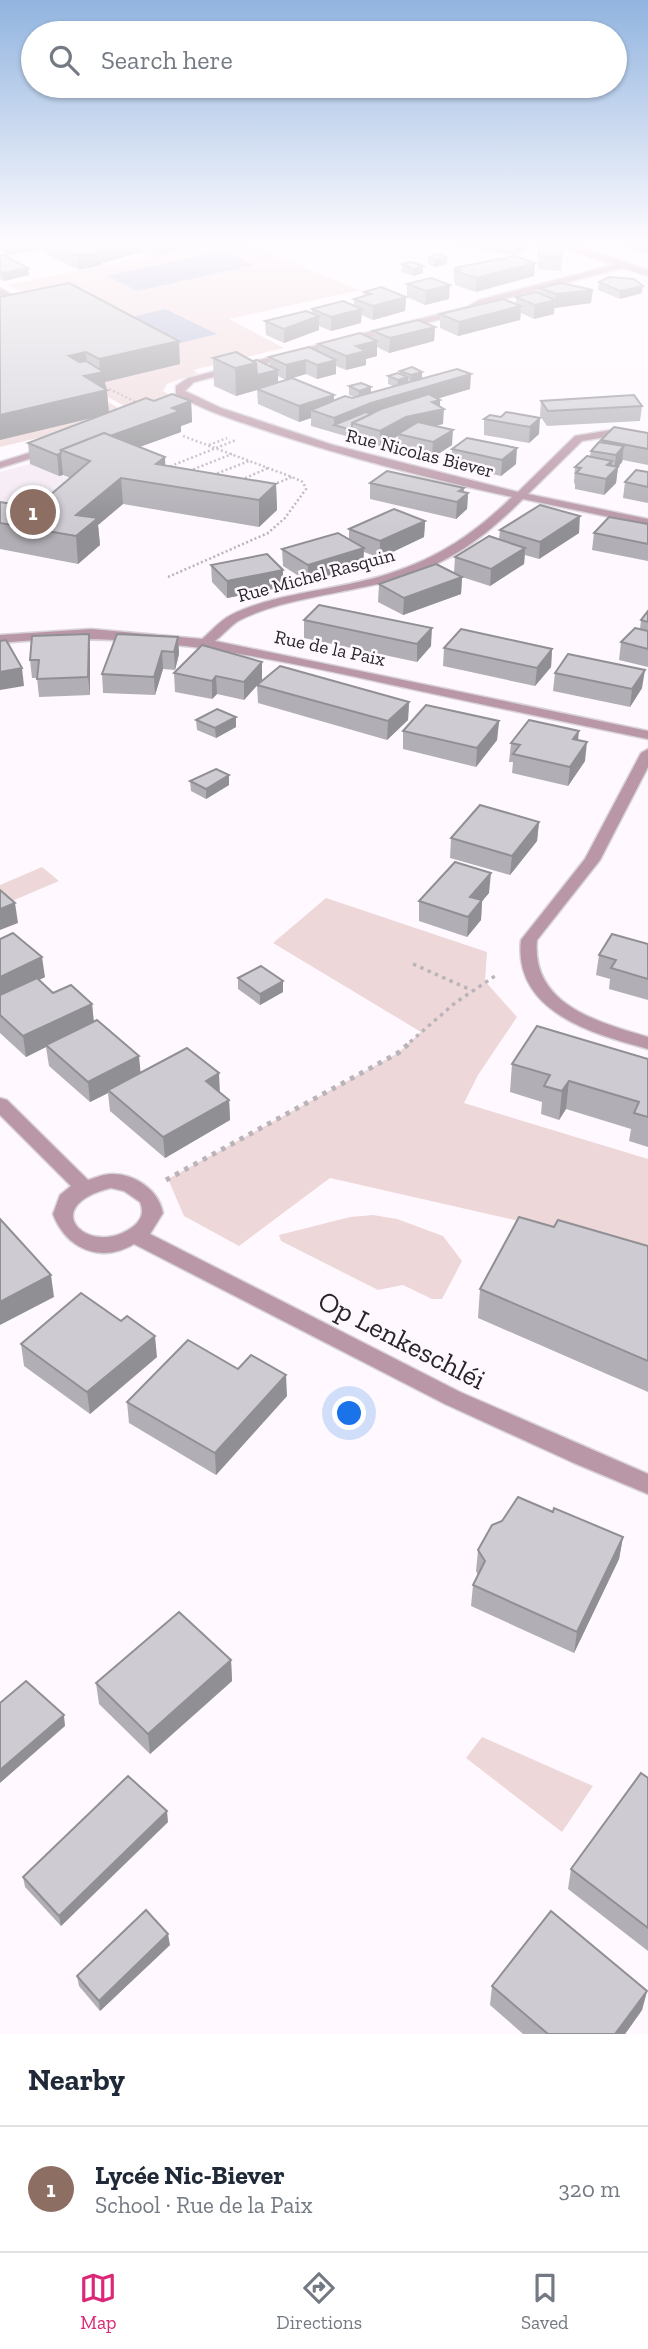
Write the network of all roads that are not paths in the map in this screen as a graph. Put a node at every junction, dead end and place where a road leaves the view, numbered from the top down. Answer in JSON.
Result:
{"nodes":[{"id":1,"x":346,"y":339,"type":"edge"},
{"id":2,"x":188,"y":398,"type":"junction"},
{"id":3,"x":153,"y":411,"type":"edge"},
{"id":4,"x":648,"y":437,"type":"edge"},
{"id":5,"x":57,"y":447,"type":"edge"},
{"id":6,"x":0,"y":465,"type":"edge"},
{"id":7,"x":520,"y":496,"type":"junction"},
{"id":8,"x":648,"y":522,"type":"edge"},
{"id":9,"x":0,"y":639,"type":"edge"},
{"id":10,"x":207,"y":642,"type":"junction"},
{"id":11,"x":648,"y":735,"type":"edge"},
{"id":12,"x":648,"y":753,"type":"edge"},
{"id":13,"x":648,"y":1043,"type":"edge"},
{"id":14,"x":0,"y":1104,"type":"edge"},
{"id":15,"x":84,"y":1187,"type":"junction"},
{"id":16,"x":136,"y":1236,"type":"junction"},
{"id":17,"x":648,"y":1484,"type":"edge"}],
"edges":[{"from":1,"to":2,"type":"street"},
{"from":2,"to":3,"type":"lane"},
{"from":2,"to":7,"type":"street","name":"Rue Nicolas Biever"},
{"from":4,"to":7,"type":"street","name":"Rue Michel Rasquin"},
{"from":5,"to":6,"type":"lane"},
{"from":7,"to":8,"type":"street","name":"Rue Nicolas Biever"},
{"from":7,"to":10,"type":"street","name":"Rue Michel Rasquin"},
{"from":9,"to":10,"type":"street","name":"Rue de la Paix"},
{"from":10,"to":11,"type":"street","name":"Rue de la Paix"},
{"from":12,"to":13,"type":"street"},
{"from":14,"to":15,"type":"street"},
{"from":15,"to":16,"type":"street"},
{"from":15,"to":16,"type":"street"},
{"from":16,"to":17,"type":"street","name":"Op Lenkeschléi"}]}
